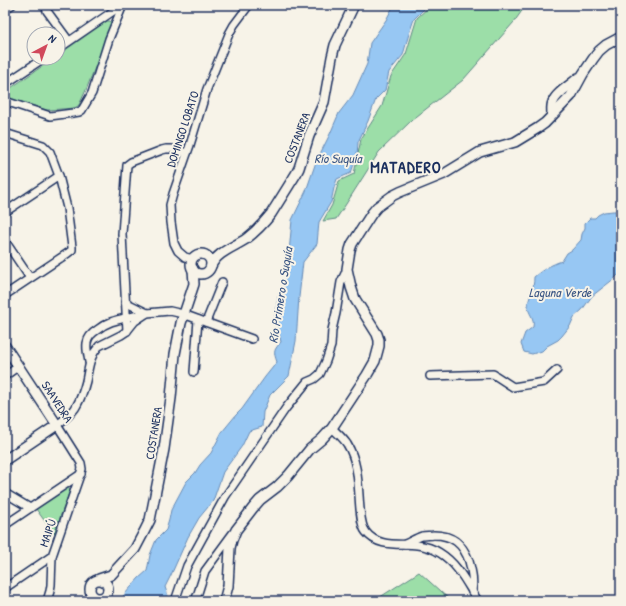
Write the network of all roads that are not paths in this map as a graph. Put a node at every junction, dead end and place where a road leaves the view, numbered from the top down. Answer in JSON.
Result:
{"nodes":[{"id":1,"x":12,"y":5,"type":"edge"},
{"id":2,"x":45,"y":5,"type":"edge"},
{"id":3,"x":122,"y":5,"type":"edge"},
{"id":4,"x":249,"y":5,"type":"edge"},
{"id":5,"x":354,"y":5,"type":"edge"},
{"id":6,"x":5,"y":9,"type":"edge"},
{"id":7,"x":621,"y":37,"type":"edge"},
{"id":8,"x":69,"y":41,"type":"junction"},
{"id":9,"x":66,"y":43,"type":"edge"},
{"id":10,"x":32,"y":66,"type":"edge"},
{"id":11,"x":5,"y":84,"type":"edge"},
{"id":12,"x":5,"y":101,"type":"edge"},
{"id":13,"x":5,"y":133,"type":"edge"},
{"id":14,"x":187,"y":153,"type":"junction"},
{"id":15,"x":59,"y":176,"type":"junction"},
{"id":16,"x":5,"y":212,"type":"edge"},
{"id":17,"x":5,"y":241,"type":"edge"},
{"id":18,"x":220,"y":254,"type":"junction"},
{"id":19,"x":206,"y":255,"type":"junction"},
{"id":20,"x":192,"y":259,"type":"junction"},
{"id":21,"x":193,"y":269,"type":"junction"},
{"id":22,"x":208,"y":269,"type":"junction"},
{"id":23,"x":347,"y":269,"type":"junction"},
{"id":24,"x":30,"y":278,"type":"junction"},
{"id":25,"x":222,"y":282,"type":"dead end"},
{"id":26,"x":194,"y":284,"type":"junction"},
{"id":27,"x":5,"y":295,"type":"edge"},
{"id":28,"x":125,"y":302,"type":"junction"},
{"id":29,"x":147,"y":313,"type":"junction"},
{"id":30,"x":183,"y":314,"type":"junction"},
{"id":31,"x":125,"y":318,"type":"junction"},
{"id":32,"x":198,"y":320,"type":"junction"},
{"id":33,"x":206,"y":322,"type":"junction"},
{"id":34,"x":126,"y":331,"type":"junction"},
{"id":35,"x":252,"y":339,"type":"dead end"},
{"id":36,"x":5,"y":346,"type":"edge"},
{"id":37,"x":89,"y":362,"type":"junction"},
{"id":38,"x":19,"y":366,"type":"junction"},
{"id":39,"x":557,"y":370,"type":"dead end"},
{"id":40,"x":194,"y":372,"type":"dead end"},
{"id":41,"x":5,"y":376,"type":"edge"},
{"id":42,"x":430,"y":376,"type":"dead end"},
{"id":43,"x":57,"y":425,"type":"junction"},
{"id":44,"x":332,"y":428,"type":"junction"},
{"id":45,"x":5,"y":460,"type":"edge"},
{"id":46,"x":81,"y":474,"type":"junction"},
{"id":47,"x":5,"y":493,"type":"edge"},
{"id":48,"x":30,"y":508,"type":"junction"},
{"id":49,"x":5,"y":525,"type":"edge"},
{"id":50,"x":236,"y":530,"type":"junction"},
{"id":51,"x":403,"y":545,"type":"junction"},
{"id":52,"x":52,"y":556,"type":"junction"},
{"id":53,"x":111,"y":574,"type":"junction"},
{"id":54,"x":99,"y":579,"type":"junction"},
{"id":55,"x":108,"y":587,"type":"junction"},
{"id":56,"x":5,"y":588,"type":"edge"},
{"id":57,"x":89,"y":588,"type":"junction"},
{"id":58,"x":472,"y":592,"type":"junction"},
{"id":59,"x":95,"y":600,"type":"edge"},
{"id":60,"x":47,"y":601,"type":"edge"},
{"id":61,"x":87,"y":601,"type":"edge"},
{"id":62,"x":175,"y":601,"type":"edge"},
{"id":63,"x":195,"y":601,"type":"edge"},
{"id":64,"x":224,"y":601,"type":"edge"},
{"id":65,"x":478,"y":601,"type":"edge"}],
"edges":[{"from":1,"to":6,"type":"street"},
{"from":2,"to":8,"type":"street"},
{"from":3,"to":8,"type":"street"},
{"from":3,"to":12,"type":"street"},
{"from":4,"to":14,"type":"street","name":"DOMINGO LOBATO"},
{"from":5,"to":18,"type":"street","name":"COSTANERA"},
{"from":7,"to":23,"type":"street"},
{"from":8,"to":9,"type":"street"},
{"from":10,"to":11,"type":"street"},
{"from":13,"to":15,"type":"street"},
{"from":14,"to":20,"type":"street","name":"DOMINGO LOBATO"},
{"from":14,"to":28,"type":"street"},
{"from":15,"to":16,"type":"street"},
{"from":15,"to":24,"type":"street"},
{"from":17,"to":24,"type":"street"},
{"from":18,"to":19,"type":"street","name":"COSTANERA"},
{"from":18,"to":22,"type":"street","name":"COSTANERA"},
{"from":19,"to":20,"type":"street","name":"COSTANERA"},
{"from":19,"to":22,"type":"street"},
{"from":20,"to":21,"type":"street","name":"COSTANERA"},
{"from":21,"to":22,"type":"street"},
{"from":21,"to":26,"type":"street","name":"COSTANERA"},
{"from":22,"to":26,"type":"street","name":"COSTANERA"},
{"from":23,"to":44,"type":"street"},
{"from":23,"to":62,"type":"street"},
{"from":24,"to":27,"type":"street"},
{"from":25,"to":33,"type":"street"},
{"from":26,"to":30,"type":"street","name":"COSTANERA"},
{"from":28,"to":29,"type":"street"},
{"from":28,"to":31,"type":"street"},
{"from":29,"to":30,"type":"street"},
{"from":29,"to":31,"type":"street"},
{"from":29,"to":34,"type":"street"},
{"from":30,"to":32,"type":"street"},
{"from":30,"to":53,"type":"street","name":"COSTANERA"},
{"from":31,"to":34,"type":"street"},
{"from":31,"to":37,"type":"street"},
{"from":32,"to":33,"type":"street"},
{"from":32,"to":40,"type":"street"},
{"from":33,"to":35,"type":"street"},
{"from":34,"to":37,"type":"street"},
{"from":36,"to":38,"type":"street","name":"SAAVEDRA"},
{"from":37,"to":43,"type":"street"},
{"from":38,"to":41,"type":"street"},
{"from":38,"to":43,"type":"street","name":"SAAVEDRA"},
{"from":39,"to":42,"type":"street"},
{"from":43,"to":45,"type":"street"},
{"from":43,"to":46,"type":"street","name":"SAAVEDRA"},
{"from":44,"to":50,"type":"street"},
{"from":44,"to":51,"type":"street"},
{"from":46,"to":48,"type":"street"},
{"from":46,"to":52,"type":"street","name":"MAIPÚ"},
{"from":47,"to":48,"type":"street"},
{"from":48,"to":49,"type":"street"},
{"from":50,"to":63,"type":"street"},
{"from":50,"to":64,"type":"street"},
{"from":51,"to":58,"type":"street"},
{"from":51,"to":58,"type":"street"},
{"from":52,"to":56,"type":"street"},
{"from":52,"to":60,"type":"street","name":"MAIPÚ"},
{"from":53,"to":54,"type":"street","name":"COSTANERA"},
{"from":53,"to":55,"type":"street","name":"COSTANERA"},
{"from":54,"to":55,"type":"street"},
{"from":54,"to":57,"type":"street","name":"COSTANERA"},
{"from":55,"to":59,"type":"street","name":"COSTANERA"},
{"from":57,"to":59,"type":"street","name":"COSTANERA"},
{"from":57,"to":61,"type":"street"},
{"from":58,"to":65,"type":"street"}]}
